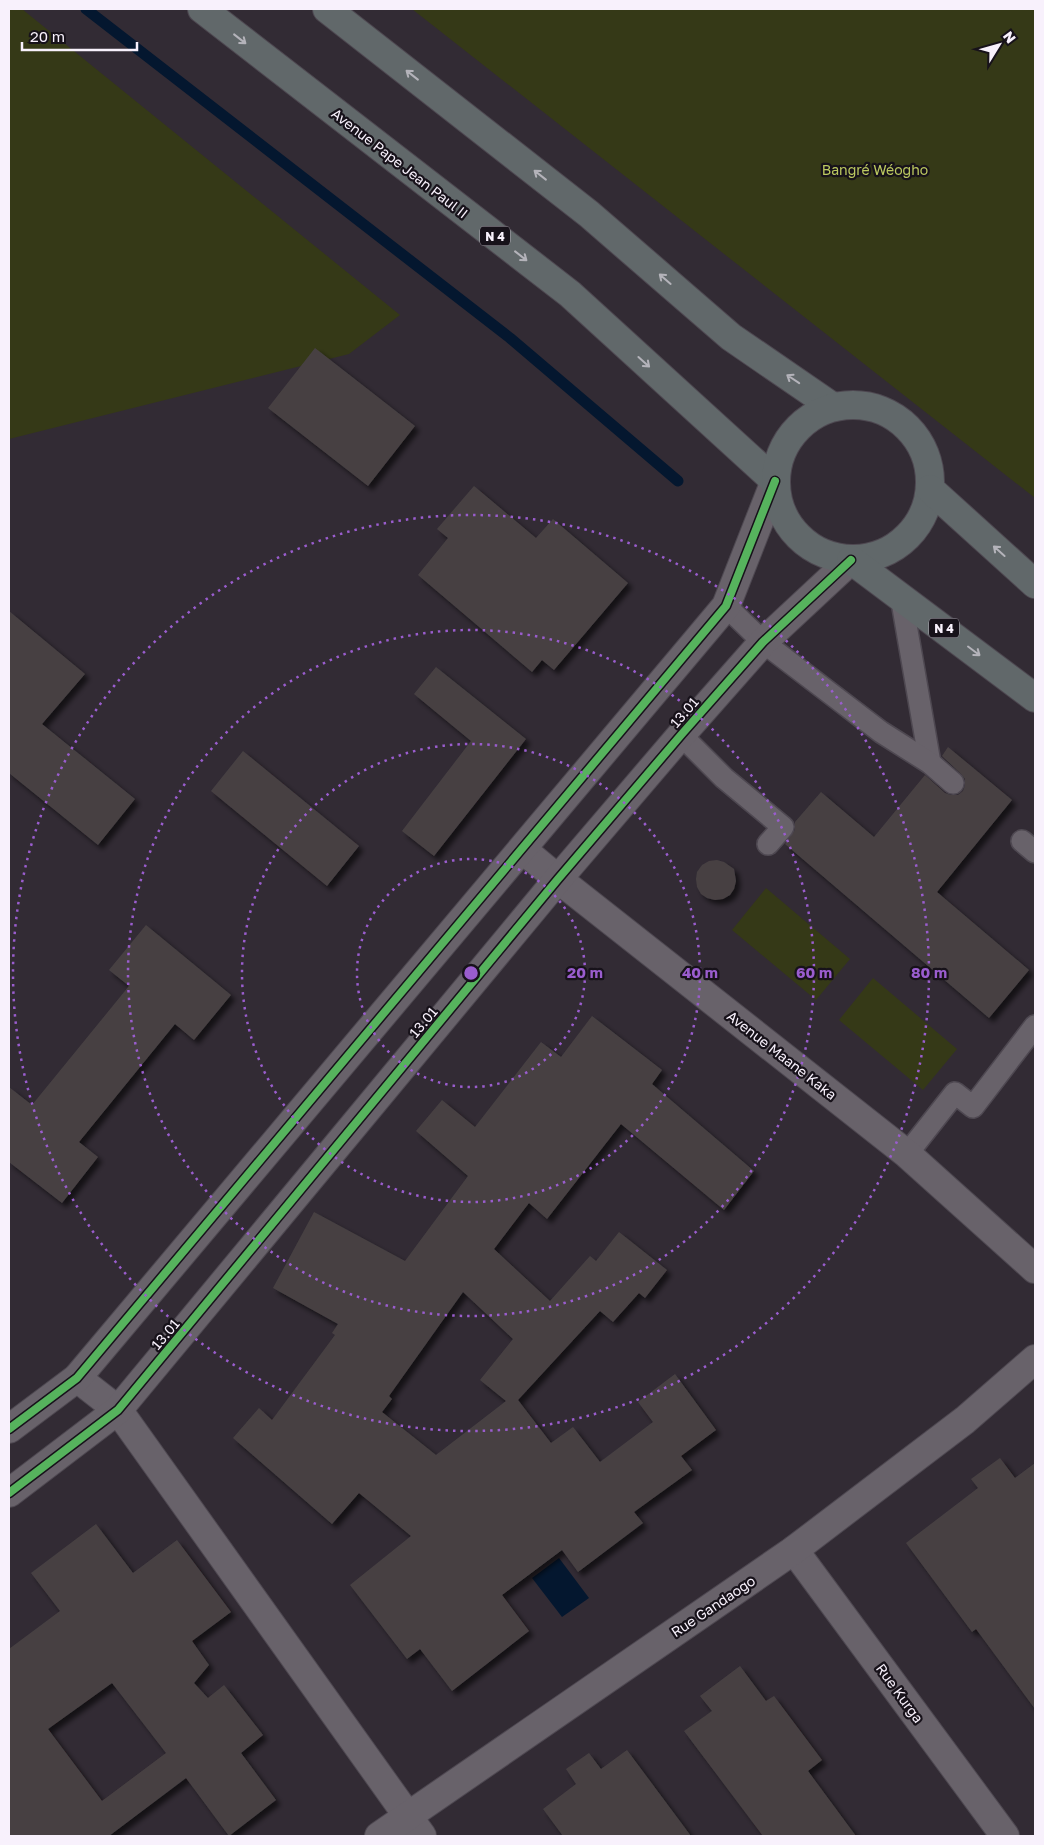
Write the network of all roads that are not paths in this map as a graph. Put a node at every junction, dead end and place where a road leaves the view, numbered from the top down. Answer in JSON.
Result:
{"nodes":[{"id":1,"x":202,"y":9,"type":"edge"},
{"id":2,"x":327,"y":9,"type":"edge"},
{"id":3,"x":833,"y":406,"type":"junction"},
{"id":4,"x":775,"y":481,"type":"junction"},
{"id":5,"x":930,"y":489,"type":"junction"},
{"id":6,"x":851,"y":560,"type":"junction"},
{"id":7,"x":1035,"y":584,"type":"edge"},
{"id":8,"x":901,"y":596,"type":"junction"},
{"id":9,"x":726,"y":606,"type":"junction"},
{"id":10,"x":763,"y":642,"type":"junction"},
{"id":11,"x":1035,"y":698,"type":"edge"},
{"id":12,"x":680,"y":736,"type":"junction"},
{"id":13,"x":930,"y":763,"type":"junction"},
{"id":14,"x":953,"y":783,"type":"dead end"},
{"id":15,"x":768,"y":844,"type":"dead end"},
{"id":16,"x":523,"y":850,"type":"junction"},
{"id":17,"x":558,"y":880,"type":"junction"},
{"id":18,"x":1035,"y":1026,"type":"edge"},
{"id":19,"x":907,"y":1154,"type":"junction"},
{"id":20,"x":1035,"y":1268,"type":"edge"},
{"id":21,"x":1035,"y":1360,"type":"edge"},
{"id":22,"x":77,"y":1378,"type":"junction"},
{"id":23,"x":118,"y":1410,"type":"junction"},
{"id":24,"x":9,"y":1430,"type":"edge"},
{"id":25,"x":9,"y":1492,"type":"edge"},
{"id":26,"x":794,"y":1550,"type":"junction"},
{"id":27,"x":415,"y":1826,"type":"edge"},
{"id":28,"x":379,"y":1836,"type":"edge"},
{"id":29,"x":1005,"y":1836,"type":"edge"}],
"edges":[{"from":1,"to":4,"type":"highway","name":"Avenue Pape Jean Paul II","number":"N 4","one_way":true},
{"from":3,"to":2,"type":"highway","one_way":true},
{"from":3,"to":4,"type":"highway","number":"N 4"},
{"from":3,"to":5,"type":"highway","number":"N 4"},
{"from":4,"to":6,"type":"highway","number":"N 4"},
{"from":4,"to":9,"type":"street"},
{"from":5,"to":6,"type":"highway","number":"N 4"},
{"from":7,"to":5,"type":"highway","one_way":true},
{"from":6,"to":8,"type":"highway","number":"N 4"},
{"from":6,"to":10,"type":"street","name":"13.01"},
{"from":8,"to":11,"type":"highway","number":"N 4","one_way":true},
{"from":8,"to":13,"type":"lane"},
{"from":9,"to":10,"type":"lane"},
{"from":9,"to":16,"type":"street"},
{"from":10,"to":12,"type":"street","name":"13.01"},
{"from":10,"to":13,"type":"lane"},
{"from":12,"to":15,"type":"lane"},
{"from":12,"to":17,"type":"street","name":"13.01"},
{"from":13,"to":14,"type":"lane"},
{"from":16,"to":17,"type":"street","name":"Avenue Maane Kaka"},
{"from":16,"to":22,"type":"street"},
{"from":17,"to":19,"type":"street","name":"Avenue Maane Kaka"},
{"from":17,"to":23,"type":"street","name":"13.01"},
{"from":18,"to":19,"type":"lane"},
{"from":19,"to":20,"type":"street","name":"Avenue Maane Kaka"},
{"from":21,"to":26,"type":"street","name":"Rue Gandaogo"},
{"from":22,"to":23,"type":"street"},
{"from":22,"to":24,"type":"street"},
{"from":23,"to":25,"type":"street","name":"13.01"},
{"from":23,"to":27,"type":"street"},
{"from":26,"to":27,"type":"street","name":"Rue Gandaogo"},
{"from":26,"to":29,"type":"street","name":"Rue Kurga"},
{"from":27,"to":28,"type":"street","name":"Rue Gandaogo"}]}
